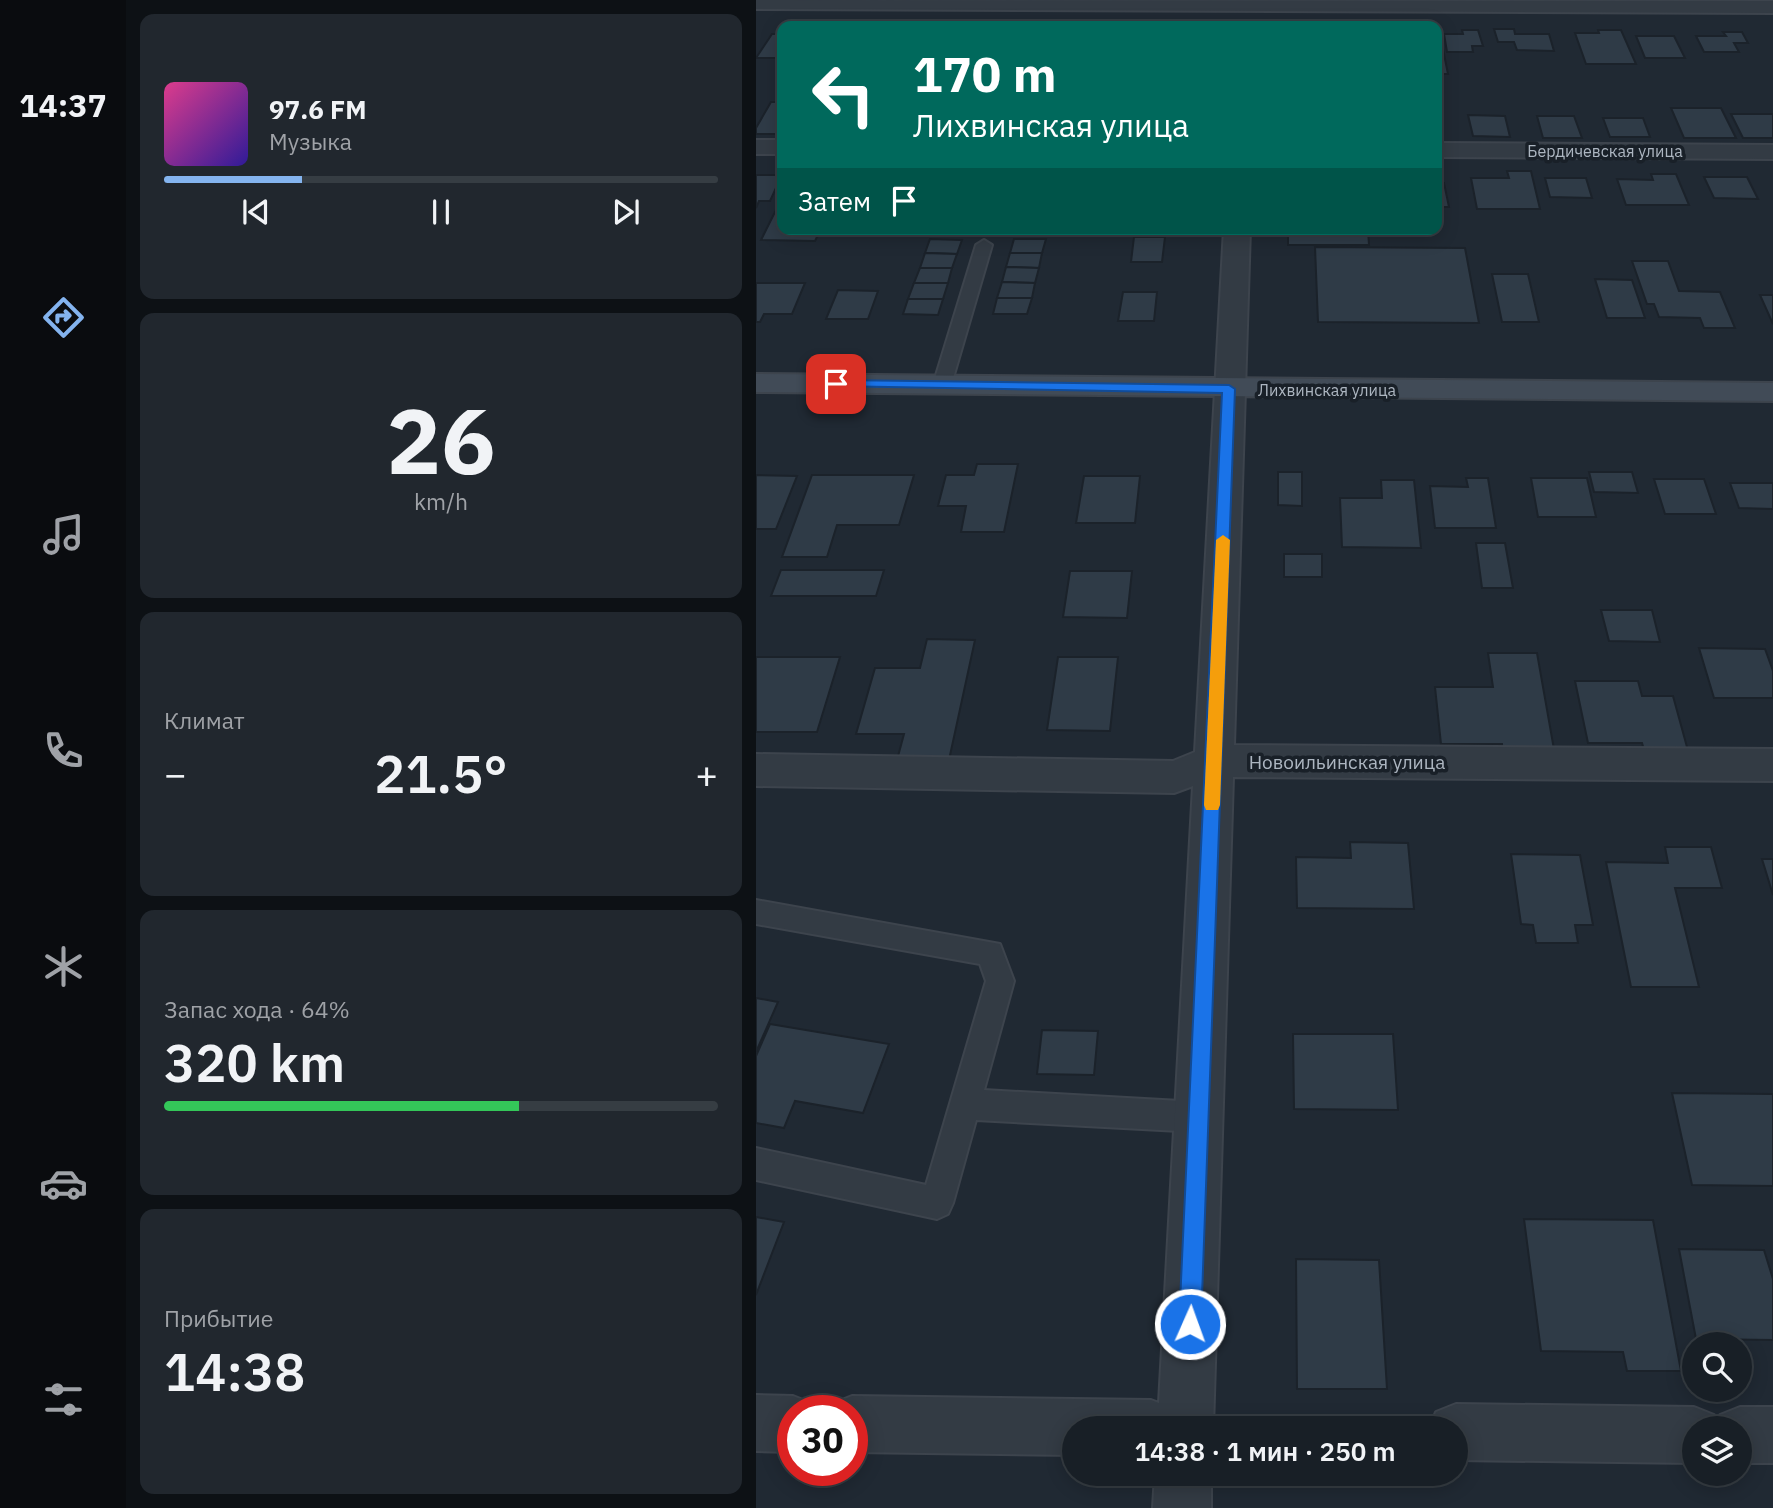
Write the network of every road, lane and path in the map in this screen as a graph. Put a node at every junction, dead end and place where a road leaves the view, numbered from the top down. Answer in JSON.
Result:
{"nodes":[{"id":1,"x":756,"y":3,"type":"edge"},
{"id":2,"x":1246,"y":3,"type":"edge"},
{"id":3,"x":1773,"y":7,"type":"edge"},
{"id":4,"x":1245,"y":21,"type":"edge"},
{"id":5,"x":756,"y":147,"type":"edge"},
{"id":6,"x":777,"y":147,"type":"edge"},
{"id":7,"x":1442,"y":150,"type":"edge"},
{"id":8,"x":1773,"y":152,"type":"edge"},
{"id":9,"x":1237,"y":235,"type":"edge"},
{"id":10,"x":984,"y":245,"type":"dead end"},
{"id":11,"x":756,"y":383,"type":"edge"},
{"id":12,"x":942,"y":385,"type":"junction"},
{"id":13,"x":1229,"y":389,"type":"junction"},
{"id":14,"x":1773,"y":392,"type":"edge"},
{"id":15,"x":1214,"y":761,"type":"junction"},
{"id":16,"x":1773,"y":765,"type":"edge"},
{"id":17,"x":756,"y":770,"type":"edge"},
{"id":18,"x":756,"y":912,"type":"edge"},
{"id":19,"x":965,"y":1104,"type":"junction"},
{"id":20,"x":1198,"y":1117,"type":"junction"},
{"id":21,"x":756,"y":1164,"type":"edge"},
{"id":22,"x":1186,"y":1416,"type":"edge"},
{"id":23,"x":756,"y":1423,"type":"edge"},
{"id":24,"x":777,"y":1424,"type":"edge"},
{"id":25,"x":868,"y":1424,"type":"edge"},
{"id":26,"x":1062,"y":1427,"type":"edge"},
{"id":27,"x":1468,"y":1432,"type":"edge"},
{"id":28,"x":1682,"y":1434,"type":"edge"},
{"id":29,"x":1752,"y":1435,"type":"edge"},
{"id":30,"x":1773,"y":1436,"type":"edge"},
{"id":31,"x":1183,"y":1486,"type":"edge"},
{"id":32,"x":1182,"y":1508,"type":"edge"}],
"edges":[{"from":1,"to":2,"type":"street"},
{"from":2,"to":3,"type":"street"},
{"from":2,"to":4,"type":"street"},
{"from":5,"to":6,"type":"street"},
{"from":7,"to":8,"type":"street","name":"Бердичевская улица"},
{"from":9,"to":13,"type":"street"},
{"from":10,"to":12,"type":"lane"},
{"from":11,"to":12,"type":"main road","name":"Лихвинская улица"},
{"from":12,"to":13,"type":"main road","name":"Лихвинская улица"},
{"from":13,"to":14,"type":"main road","name":"Лихвинская улица"},
{"from":13,"to":15,"type":"street"},
{"from":15,"to":16,"type":"street","name":"Новоильинская улица"},
{"from":15,"to":17,"type":"street","name":"Новоильинская улица"},
{"from":15,"to":20,"type":"street"},
{"from":18,"to":19,"type":"lane"},
{"from":19,"to":20,"type":"lane"},
{"from":19,"to":21,"type":"lane"},
{"from":20,"to":22,"type":"street"},
{"from":23,"to":24,"type":"street"},
{"from":25,"to":26,"type":"street"},
{"from":27,"to":28,"type":"street"},
{"from":29,"to":30,"type":"street"},
{"from":31,"to":32,"type":"street"}]}
